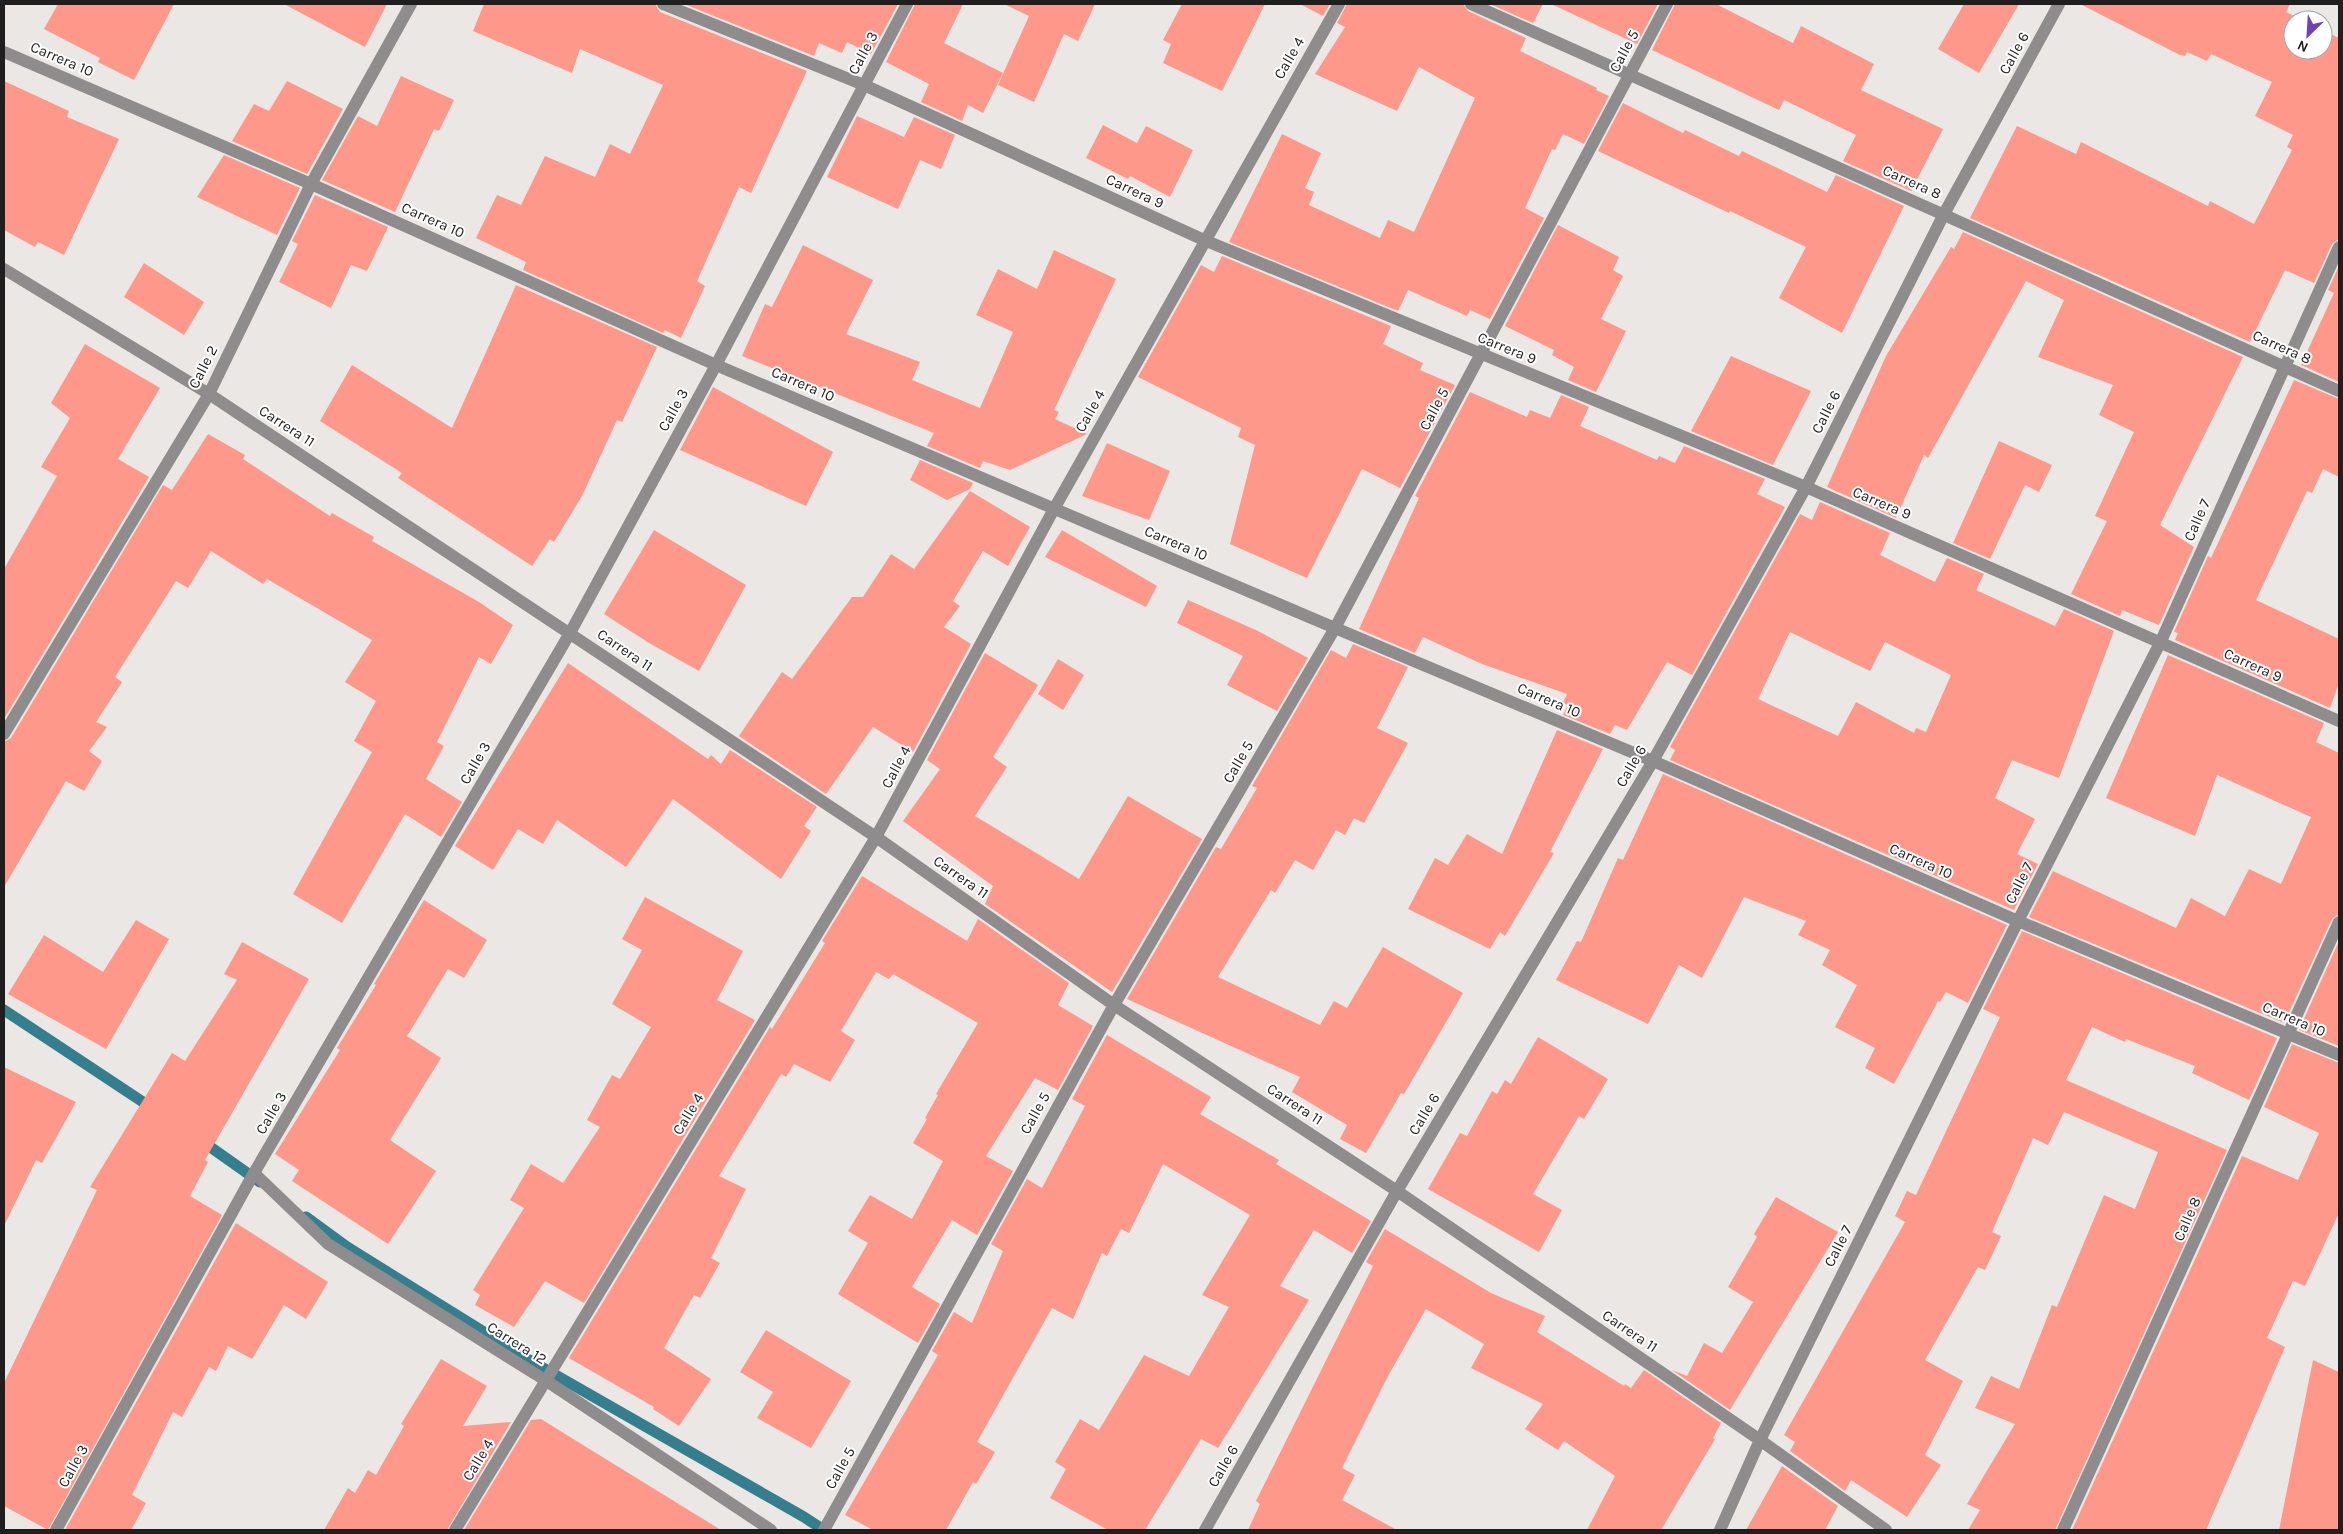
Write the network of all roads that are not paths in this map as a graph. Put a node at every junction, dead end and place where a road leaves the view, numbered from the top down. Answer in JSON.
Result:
{"nodes":[{"id":1,"x":411,"y":4,"type":"edge"},
{"id":2,"x":664,"y":4,"type":"edge"},
{"id":3,"x":907,"y":4,"type":"edge"},
{"id":4,"x":1339,"y":4,"type":"edge"},
{"id":5,"x":1471,"y":4,"type":"edge"},
{"id":6,"x":1667,"y":4,"type":"edge"},
{"id":7,"x":2059,"y":4,"type":"edge"},
{"id":8,"x":4,"y":52,"type":"edge"},
{"id":9,"x":1631,"y":74,"type":"junction"},
{"id":10,"x":864,"y":85,"type":"junction"},
{"id":11,"x":311,"y":184,"type":"junction"},
{"id":12,"x":1944,"y":214,"type":"junction"},
{"id":13,"x":1204,"y":240,"type":"junction"},
{"id":14,"x":2339,"y":247,"type":"edge"},
{"id":15,"x":4,"y":269,"type":"edge"},
{"id":16,"x":1481,"y":355,"type":"junction"},
{"id":17,"x":716,"y":364,"type":"junction"},
{"id":18,"x":2285,"y":366,"type":"junction"},
{"id":19,"x":2339,"y":391,"type":"edge"},
{"id":20,"x":209,"y":394,"type":"junction"},
{"id":21,"x":1806,"y":487,"type":"junction"},
{"id":22,"x":1054,"y":509,"type":"junction"},
{"id":23,"x":1335,"y":628,"type":"junction"},
{"id":24,"x":570,"y":633,"type":"junction"},
{"id":25,"x":2161,"y":641,"type":"junction"},
{"id":26,"x":2339,"y":721,"type":"edge"},
{"id":27,"x":4,"y":734,"type":"edge"},
{"id":28,"x":1653,"y":761,"type":"junction"},
{"id":29,"x":876,"y":837,"type":"junction"},
{"id":30,"x":2018,"y":921,"type":"junction"},
{"id":31,"x":2339,"y":922,"type":"edge"},
{"id":32,"x":1114,"y":1005,"type":"junction"},
{"id":33,"x":2288,"y":1034,"type":"junction"},
{"id":34,"x":2339,"y":1055,"type":"edge"},
{"id":35,"x":254,"y":1174,"type":"junction"},
{"id":36,"x":1397,"y":1191,"type":"junction"},
{"id":37,"x":545,"y":1380,"type":"junction"},
{"id":38,"x":1760,"y":1440,"type":"junction"},
{"id":39,"x":56,"y":1530,"type":"edge"},
{"id":40,"x":455,"y":1530,"type":"edge"},
{"id":41,"x":771,"y":1530,"type":"edge"},
{"id":42,"x":824,"y":1530,"type":"edge"},
{"id":43,"x":1205,"y":1530,"type":"edge"},
{"id":44,"x":1720,"y":1530,"type":"edge"},
{"id":45,"x":1886,"y":1530,"type":"edge"},
{"id":46,"x":2064,"y":1530,"type":"edge"}],
"edges":[{"from":1,"to":11,"type":"street","name":"Calle 2"},
{"from":2,"to":10,"type":"street","name":"Carrera 9"},
{"from":3,"to":10,"type":"street","name":"Calle 3"},
{"from":4,"to":13,"type":"street","name":"Calle 4"},
{"from":5,"to":9,"type":"street","name":"Carrera 8"},
{"from":6,"to":9,"type":"street","name":"Calle 5"},
{"from":7,"to":12,"type":"street","name":"Calle 6"},
{"from":8,"to":11,"type":"street","name":"Carrera 10"},
{"from":9,"to":12,"type":"street","name":"Carrera 8"},
{"from":9,"to":16,"type":"street","name":"Calle 5"},
{"from":10,"to":13,"type":"street","name":"Carrera 9"},
{"from":10,"to":17,"type":"street","name":"Calle 3"},
{"from":11,"to":17,"type":"street","name":"Carrera 10"},
{"from":11,"to":20,"type":"street","name":"Calle 2"},
{"from":12,"to":18,"type":"street","name":"Carrera 8"},
{"from":12,"to":21,"type":"street","name":"Calle 6"},
{"from":13,"to":16,"type":"street","name":"Carrera 9"},
{"from":13,"to":22,"type":"street","name":"Calle 4"},
{"from":14,"to":18,"type":"street","name":"Calle 7"},
{"from":15,"to":20,"type":"street","name":"Carrera 11"},
{"from":16,"to":21,"type":"street","name":"Carrera 9"},
{"from":16,"to":23,"type":"street","name":"Calle 5"},
{"from":17,"to":22,"type":"street","name":"Carrera 10"},
{"from":17,"to":24,"type":"street","name":"Calle 3"},
{"from":18,"to":19,"type":"street","name":"Carrera 8"},
{"from":18,"to":25,"type":"street","name":"Calle 7"},
{"from":20,"to":24,"type":"street","name":"Carrera 11"},
{"from":20,"to":27,"type":"street","name":"Calle 2"},
{"from":21,"to":25,"type":"street","name":"Carrera 9"},
{"from":21,"to":28,"type":"street","name":"Calle 6"},
{"from":22,"to":23,"type":"street","name":"Carrera 10"},
{"from":22,"to":29,"type":"street","name":"Calle 4"},
{"from":23,"to":28,"type":"street","name":"Carrera 10"},
{"from":23,"to":32,"type":"street","name":"Calle 5"},
{"from":24,"to":29,"type":"street","name":"Carrera 11"},
{"from":24,"to":35,"type":"street","name":"Calle 3"},
{"from":25,"to":26,"type":"street","name":"Carrera 9"},
{"from":25,"to":30,"type":"street","name":"Calle 7"},
{"from":28,"to":30,"type":"street","name":"Carrera 10"},
{"from":28,"to":36,"type":"street","name":"Calle 6"},
{"from":29,"to":32,"type":"street","name":"Carrera 11"},
{"from":29,"to":37,"type":"street","name":"Calle 4"},
{"from":30,"to":33,"type":"street","name":"Carrera 10"},
{"from":30,"to":38,"type":"street","name":"Calle 7"},
{"from":31,"to":33,"type":"street","name":"Calle 8"},
{"from":32,"to":36,"type":"street","name":"Carrera 11"},
{"from":32,"to":42,"type":"street","name":"Calle 5"},
{"from":33,"to":34,"type":"street","name":"Carrera 10"},
{"from":33,"to":46,"type":"street","name":"Calle 8"},
{"from":35,"to":37,"type":"street","name":"Carrera 12"},
{"from":35,"to":39,"type":"street","name":"Calle 3"},
{"from":36,"to":38,"type":"street","name":"Carrera 11"},
{"from":36,"to":43,"type":"street","name":"Calle 6"},
{"from":37,"to":40,"type":"street","name":"Calle 4"},
{"from":37,"to":41,"type":"street","name":"Carrera 12"},
{"from":38,"to":44,"type":"street","name":"Calle 7"},
{"from":38,"to":45,"type":"street","name":"Carrera 11"}]}
